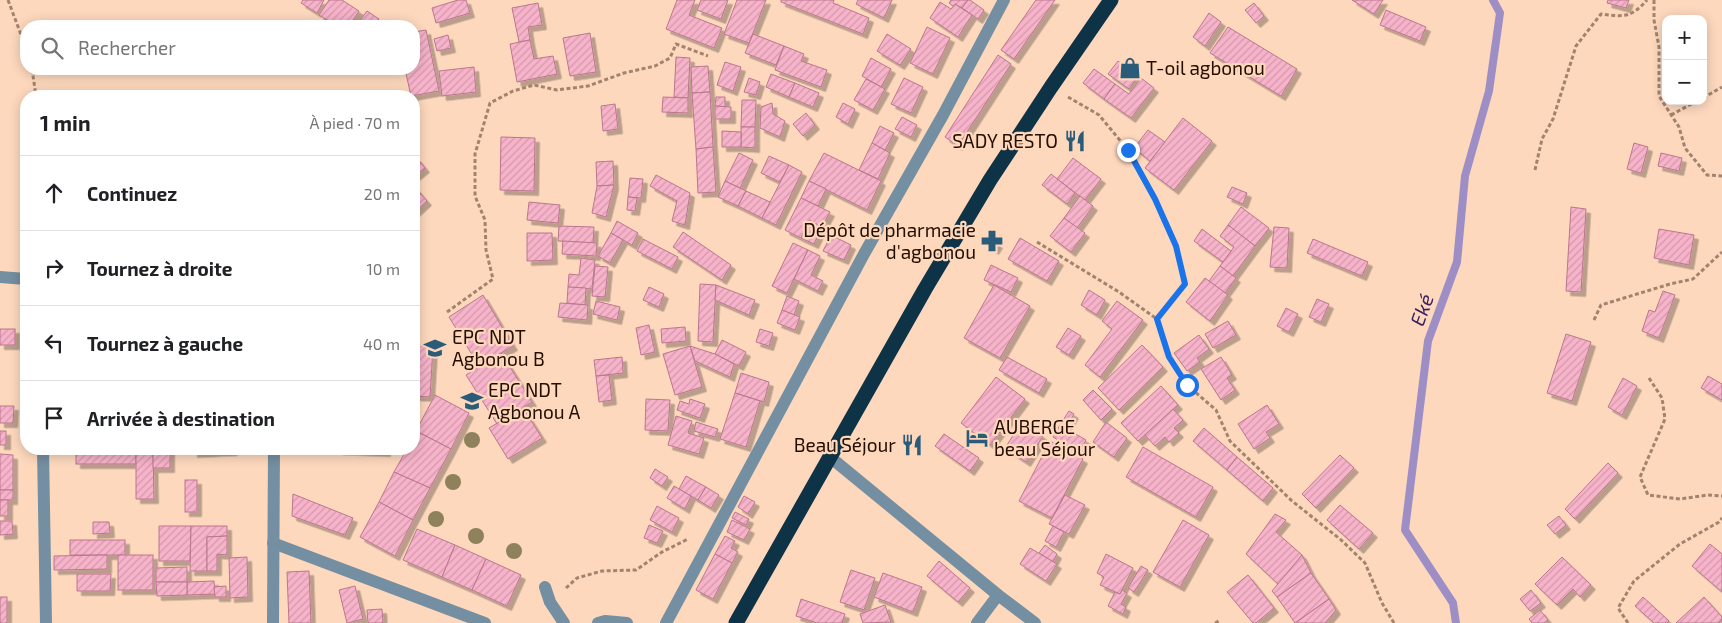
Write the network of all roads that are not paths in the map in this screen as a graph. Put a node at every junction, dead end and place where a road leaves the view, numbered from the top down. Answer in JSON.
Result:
{"nodes":[{"id":1,"x":1004,"y":0,"type":"edge"},
{"id":2,"x":1111,"y":0,"type":"edge"},
{"id":3,"x":0,"y":277,"type":"edge"},
{"id":4,"x":20,"y":279,"type":"edge"},
{"id":5,"x":43,"y":455,"type":"edge"},
{"id":6,"x":274,"y":455,"type":"edge"},
{"id":7,"x":830,"y":457,"type":"junction"},
{"id":8,"x":273,"y":543,"type":"junction"},
{"id":9,"x":545,"y":587,"type":"dead end"},
{"id":10,"x":998,"y":595,"type":"junction"},
{"id":11,"x":736,"y":621,"type":"edge"},
{"id":12,"x":46,"y":623,"type":"edge"},
{"id":13,"x":273,"y":623,"type":"edge"},
{"id":14,"x":485,"y":623,"type":"edge"},
{"id":15,"x":564,"y":623,"type":"edge"},
{"id":16,"x":598,"y":623,"type":"edge"},
{"id":17,"x":626,"y":623,"type":"edge"},
{"id":18,"x":666,"y":623,"type":"edge"},
{"id":19,"x":977,"y":623,"type":"edge"},
{"id":20,"x":1035,"y":623,"type":"edge"}],
"edges":[{"from":1,"to":18,"type":"street"},
{"from":2,"to":7,"type":"highway"},
{"from":3,"to":4,"type":"street"},
{"from":5,"to":12,"type":"street"},
{"from":6,"to":8,"type":"street"},
{"from":7,"to":10,"type":"street"},
{"from":7,"to":11,"type":"highway"},
{"from":8,"to":13,"type":"street"},
{"from":8,"to":14,"type":"street"},
{"from":9,"to":15,"type":"street"},
{"from":10,"to":19,"type":"street"},
{"from":10,"to":20,"type":"street"},
{"from":16,"to":17,"type":"street"}]}
